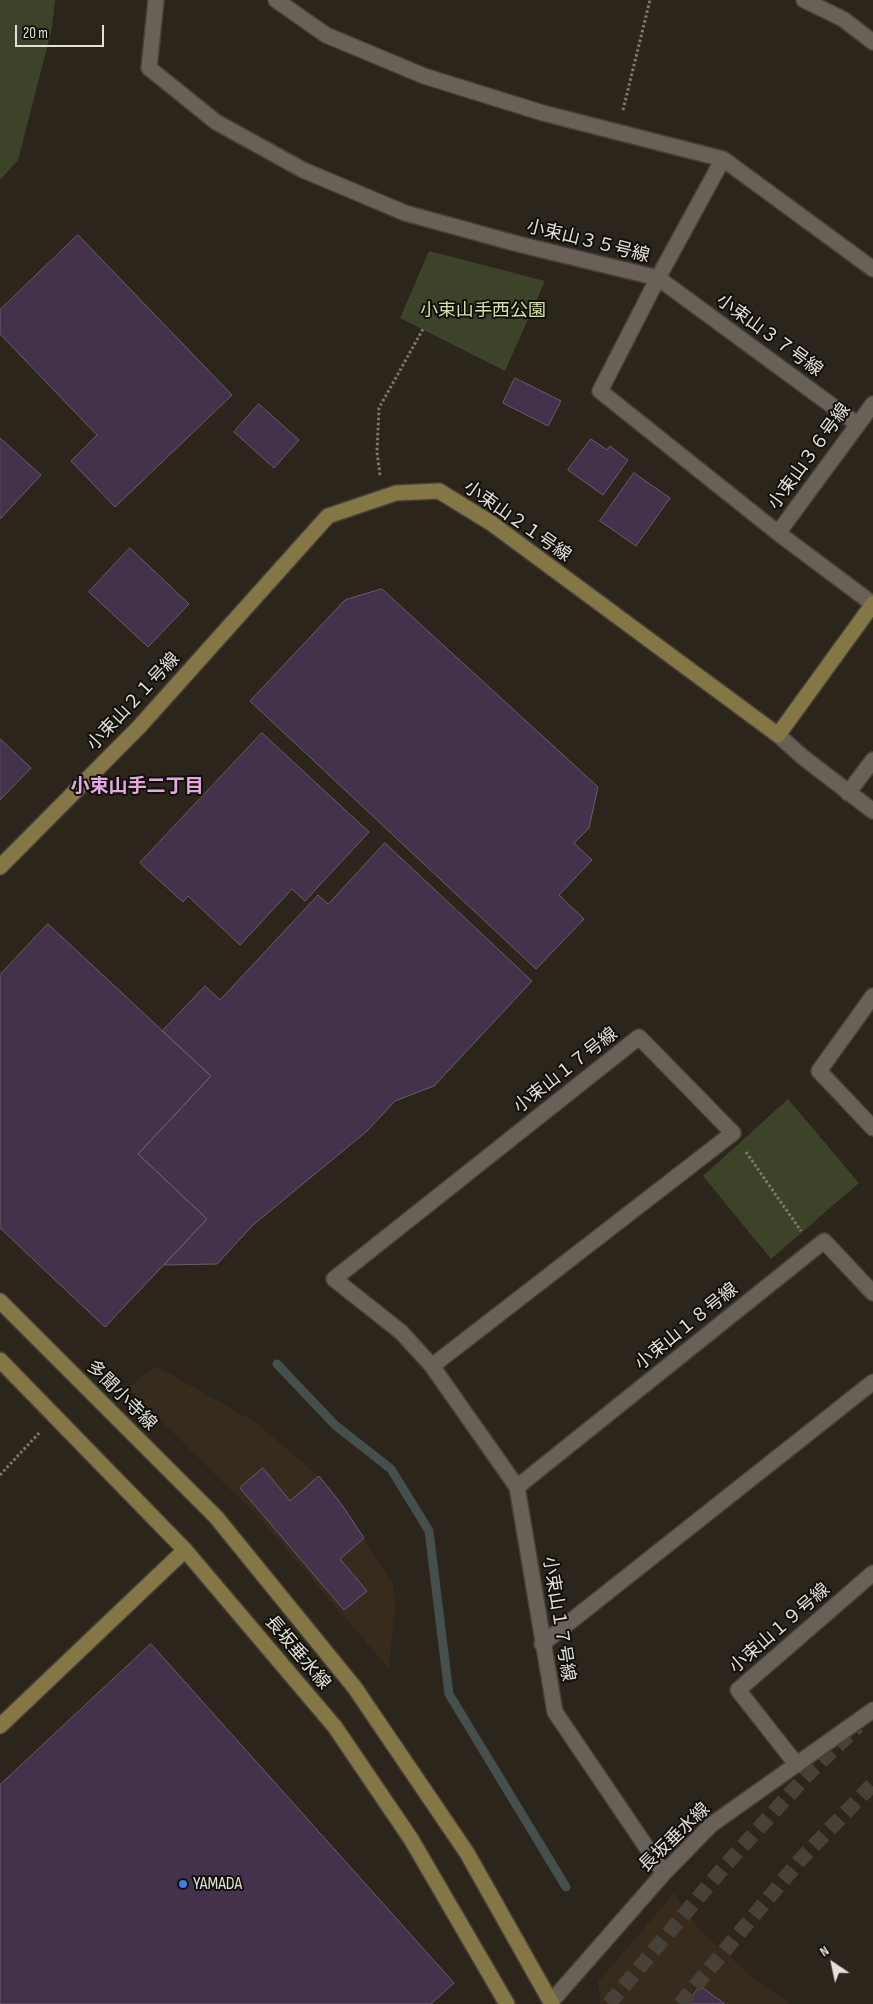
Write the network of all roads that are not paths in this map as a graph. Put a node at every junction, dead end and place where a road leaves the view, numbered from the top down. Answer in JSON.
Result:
{"nodes":[{"id":1,"x":156,"y":0,"type":"edge"},
{"id":2,"x":276,"y":0,"type":"edge"},
{"id":3,"x":804,"y":0,"type":"edge"},
{"id":4,"x":873,"y":42,"type":"edge"},
{"id":5,"x":723,"y":159,"type":"junction"},
{"id":6,"x":873,"y":269,"type":"edge"},
{"id":7,"x":658,"y":278,"type":"junction"},
{"id":8,"x":873,"y":404,"type":"edge"},
{"id":9,"x":857,"y":424,"type":"junction"},
{"id":10,"x":778,"y":533,"type":"junction"},
{"id":11,"x":873,"y":604,"type":"edge"},
{"id":12,"x":778,"y":735,"type":"junction"},
{"id":13,"x":873,"y":760,"type":"edge"},
{"id":14,"x":848,"y":792,"type":"junction"},
{"id":15,"x":873,"y":811,"type":"edge"},
{"id":16,"x":0,"y":867,"type":"edge"},
{"id":17,"x":873,"y":996,"type":"edge"},
{"id":18,"x":873,"y":1128,"type":"edge"},
{"id":19,"x":873,"y":1293,"type":"edge"},
{"id":20,"x":0,"y":1301,"type":"edge"},
{"id":21,"x":0,"y":1360,"type":"edge"},
{"id":22,"x":432,"y":1366,"type":"junction"},
{"id":23,"x":873,"y":1382,"type":"edge"},
{"id":24,"x":517,"y":1487,"type":"junction"},
{"id":25,"x":216,"y":1517,"type":"joint"},
{"id":26,"x":185,"y":1550,"type":"junction"},
{"id":27,"x":873,"y":1573,"type":"edge"},
{"id":28,"x":542,"y":1644,"type":"junction"},
{"id":29,"x":873,"y":1710,"type":"edge"},
{"id":30,"x":0,"y":1726,"type":"edge"},
{"id":31,"x":797,"y":1765,"type":"junction"},
{"id":32,"x":664,"y":1873,"type":"junction"},
{"id":33,"x":552,"y":2003,"type":"edge"},
{"id":34,"x":507,"y":2004,"type":"edge"}],
"edges":[{"from":1,"to":7,"type":"street","name":"小束山３５号線"},
{"from":2,"to":5,"type":"street"},
{"from":3,"to":4,"type":"street"},
{"from":5,"to":6,"type":"street"},
{"from":5,"to":7,"type":"street"},
{"from":7,"to":9,"type":"street","name":"小束山３７号線"},
{"from":7,"to":10,"type":"street","name":"小束山３５号線"},
{"from":8,"to":9,"type":"street","name":"小束山３６号線"},
{"from":9,"to":10,"type":"street","name":"小束山３６号線"},
{"from":10,"to":11,"type":"street","name":"小束山３５号線"},
{"from":11,"to":12,"type":"street"},
{"from":12,"to":14,"type":"street"},
{"from":12,"to":16,"type":"street","name":"小束山２１号線"},
{"from":13,"to":14,"type":"street"},
{"from":14,"to":15,"type":"street"},
{"from":17,"to":18,"type":"street"},
{"from":19,"to":24,"type":"street","name":"小束山１８号線"},
{"from":20,"to":25,"type":"street","name":"多聞小寺線"},
{"from":21,"to":26,"type":"street"},
{"from":22,"to":22,"type":"street","name":"小束山１７号線"},
{"from":22,"to":24,"type":"street","name":"小束山１７号線"},
{"from":23,"to":28,"type":"street"},
{"from":24,"to":28,"type":"street","name":"小束山１７号線"},
{"from":25,"to":33,"type":"street","name":"長坂垂水線"},
{"from":26,"to":30,"type":"street"},
{"from":26,"to":34,"type":"street","name":"長坂垂水線"},
{"from":27,"to":31,"type":"street","name":"小束山１９号線"},
{"from":28,"to":32,"type":"street","name":"小束山１７号線"},
{"from":29,"to":31,"type":"street","name":"長坂垂水線"},
{"from":31,"to":32,"type":"street","name":"長坂垂水線"},
{"from":32,"to":33,"type":"street","name":"長坂垂水線"}]}
